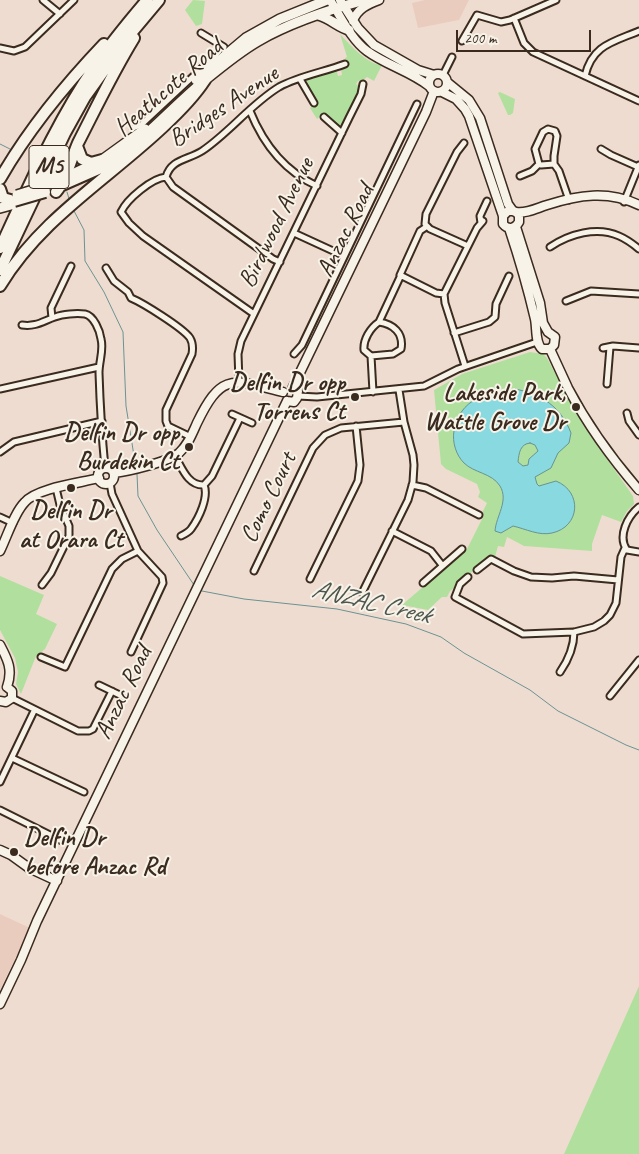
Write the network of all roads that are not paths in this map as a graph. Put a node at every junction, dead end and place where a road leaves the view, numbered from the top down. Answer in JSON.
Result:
{"nodes":[{"id":1,"x":43,"y":0,"type":"edge"},
{"id":2,"x":74,"y":0,"type":"edge"},
{"id":3,"x":146,"y":0,"type":"edge"},
{"id":4,"x":159,"y":0,"type":"edge"},
{"id":5,"x":165,"y":0,"type":"edge"},
{"id":6,"x":329,"y":0,"type":"edge"},
{"id":7,"x":365,"y":0,"type":"edge"},
{"id":8,"x":379,"y":0,"type":"edge"},
{"id":9,"x":556,"y":0,"type":"edge"},
{"id":10,"x":340,"y":5,"type":"edge"},
{"id":11,"x":60,"y":14,"type":"junction"},
{"id":12,"x":318,"y":15,"type":"junction"},
{"id":13,"x":514,"y":18,"type":"junction"},
{"id":14,"x":353,"y":21,"type":"junction"},
{"id":15,"x":349,"y":30,"type":"junction"},
{"id":16,"x":639,"y":31,"type":"edge"},
{"id":17,"x":201,"y":33,"type":"dead end"},
{"id":18,"x":462,"y":41,"type":"dead end"},
{"id":19,"x":0,"y":48,"type":"edge"},
{"id":20,"x":225,"y":48,"type":"junction"},
{"id":21,"x":452,"y":57,"type":"dead end"},
{"id":22,"x":345,"y":64,"type":"dead end"},
{"id":23,"x":338,"y":67,"type":"junction"},
{"id":24,"x":340,"y":74,"type":"dead end"},
{"id":25,"x":434,"y":75,"type":"junction"},
{"id":26,"x":585,"y":76,"type":"junction"},
{"id":27,"x":445,"y":78,"type":"junction"},
{"id":28,"x":300,"y":79,"type":"junction"},
{"id":29,"x":205,"y":80,"type":"junction"},
{"id":30,"x":363,"y":84,"type":"dead end"},
{"id":31,"x":435,"y":90,"type":"junction"},
{"id":32,"x":639,"y":101,"type":"edge"},
{"id":33,"x":314,"y":103,"type":"dead end"},
{"id":34,"x":417,"y":104,"type":"dead end"},
{"id":35,"x":250,"y":111,"type":"junction"},
{"id":36,"x":324,"y":117,"type":"dead end"},
{"id":37,"x":133,"y":128,"type":"dead end"},
{"id":38,"x":342,"y":133,"type":"junction"},
{"id":39,"x":464,"y":143,"type":"dead end"},
{"id":40,"x":77,"y":146,"type":"junction"},
{"id":41,"x":601,"y":149,"type":"dead end"},
{"id":42,"x":106,"y":162,"type":"junction"},
{"id":43,"x":539,"y":164,"type":"junction"},
{"id":44,"x":554,"y":164,"type":"junction"},
{"id":45,"x":638,"y":165,"type":"edge"},
{"id":46,"x":166,"y":176,"type":"junction"},
{"id":47,"x":520,"y":176,"type":"dead end"},
{"id":48,"x":1,"y":179,"type":"edge"},
{"id":49,"x":317,"y":186,"type":"junction"},
{"id":50,"x":53,"y":188,"type":"junction"},
{"id":51,"x":6,"y":199,"type":"edge"},
{"id":52,"x":569,"y":200,"type":"junction"},
{"id":53,"x":625,"y":200,"type":"junction"},
{"id":54,"x":487,"y":201,"type":"dead end"},
{"id":55,"x":639,"y":207,"type":"edge"},
{"id":56,"x":514,"y":211,"type":"junction"},
{"id":57,"x":502,"y":216,"type":"junction"},
{"id":58,"x":515,"y":226,"type":"junction"},
{"id":59,"x":426,"y":227,"type":"junction"},
{"id":60,"x":294,"y":233,"type":"junction"},
{"id":61,"x":468,"y":246,"type":"junction"},
{"id":62,"x":550,"y":247,"type":"dead end"},
{"id":63,"x":0,"y":248,"type":"edge"},
{"id":64,"x":639,"y":249,"type":"edge"},
{"id":65,"x":344,"y":256,"type":"junction"},
{"id":66,"x":280,"y":262,"type":"junction"},
{"id":67,"x":71,"y":266,"type":"dead end"},
{"id":68,"x":106,"y":268,"type":"dead end"},
{"id":69,"x":0,"y":270,"type":"edge"},
{"id":70,"x":401,"y":275,"type":"junction"},
{"id":71,"x":509,"y":276,"type":"dead end"},
{"id":72,"x":0,"y":286,"type":"edge"},
{"id":73,"x":444,"y":294,"type":"junction"},
{"id":74,"x":639,"y":294,"type":"edge"},
{"id":75,"x":566,"y":301,"type":"dead end"},
{"id":76,"x":254,"y":314,"type":"junction"},
{"id":77,"x":52,"y":318,"type":"junction"},
{"id":78,"x":379,"y":322,"type":"junction"},
{"id":79,"x":22,"y":325,"type":"dead end"},
{"id":80,"x":548,"y":332,"type":"junction"},
{"id":81,"x":454,"y":333,"type":"junction"},
{"id":82,"x":538,"y":340,"type":"junction"},
{"id":83,"x":610,"y":347,"type":"junction"},
{"id":84,"x":603,"y":348,"type":"dead end"},
{"id":85,"x":639,"y":348,"type":"edge"},
{"id":86,"x":550,"y":349,"type":"junction"},
{"id":87,"x":294,"y":354,"type":"dead end"},
{"id":88,"x":371,"y":356,"type":"junction"},
{"id":89,"x":465,"y":366,"type":"junction"},
{"id":90,"x":99,"y":367,"type":"junction"},
{"id":91,"x":239,"y":382,"type":"junction"},
{"id":92,"x":607,"y":384,"type":"dead end"},
{"id":93,"x":293,"y":387,"type":"junction"},
{"id":94,"x":0,"y":390,"type":"edge"},
{"id":95,"x":399,"y":390,"type":"junction"},
{"id":96,"x":283,"y":392,"type":"junction"},
{"id":97,"x":373,"y":392,"type":"junction"},
{"id":98,"x":298,"y":396,"type":"junction"},
{"id":99,"x":287,"y":401,"type":"junction"},
{"id":100,"x":627,"y":413,"type":"dead end"},
{"id":101,"x":232,"y":414,"type":"dead end"},
{"id":102,"x":240,"y":418,"type":"junction"},
{"id":103,"x":102,"y":421,"type":"junction"},
{"id":104,"x":404,"y":422,"type":"junction"},
{"id":105,"x":252,"y":423,"type":"dead end"},
{"id":106,"x":356,"y":426,"type":"junction"},
{"id":107,"x":639,"y":435,"type":"edge"},
{"id":108,"x":191,"y":437,"type":"junction"},
{"id":109,"x":0,"y":452,"type":"edge"},
{"id":110,"x":175,"y":456,"type":"junction"},
{"id":111,"x":106,"y":468,"type":"junction"},
{"id":112,"x":114,"y":473,"type":"junction"},
{"id":113,"x":99,"y":478,"type":"junction"},
{"id":114,"x":110,"y":483,"type":"junction"},
{"id":115,"x":204,"y":485,"type":"junction"},
{"id":116,"x":412,"y":485,"type":"junction"},
{"id":117,"x":56,"y":488,"type":"junction"},
{"id":118,"x":639,"y":490,"type":"edge"},
{"id":119,"x":639,"y":507,"type":"edge"},
{"id":120,"x":479,"y":514,"type":"dead end"},
{"id":121,"x":0,"y":517,"type":"edge"},
{"id":122,"x":13,"y":523,"type":"junction"},
{"id":123,"x":392,"y":532,"type":"junction"},
{"id":124,"x":181,"y":536,"type":"dead end"},
{"id":125,"x":625,"y":548,"type":"junction"},
{"id":126,"x":462,"y":549,"type":"dead end"},
{"id":127,"x":0,"y":551,"type":"edge"},
{"id":128,"x":138,"y":551,"type":"junction"},
{"id":129,"x":639,"y":552,"type":"edge"},
{"id":130,"x":442,"y":565,"type":"junction"},
{"id":131,"x":477,"y":570,"type":"dead end"},
{"id":132,"x":254,"y":571,"type":"dead end"},
{"id":133,"x":468,"y":577,"type":"dead end"},
{"id":134,"x":310,"y":579,"type":"dead end"},
{"id":135,"x":618,"y":580,"type":"junction"},
{"id":136,"x":423,"y":583,"type":"dead end"},
{"id":137,"x":42,"y":585,"type":"dead end"},
{"id":138,"x":362,"y":593,"type":"dead end"},
{"id":139,"x":574,"y":632,"type":"junction"},
{"id":140,"x":0,"y":645,"type":"edge"},
{"id":141,"x":131,"y":652,"type":"dead end"},
{"id":142,"x":41,"y":657,"type":"dead end"},
{"id":143,"x":639,"y":660,"type":"edge"},
{"id":144,"x":560,"y":672,"type":"dead end"},
{"id":145,"x":99,"y":685,"type":"dead end"},
{"id":146,"x":3,"y":687,"type":"edge"},
{"id":147,"x":112,"y":691,"type":"junction"},
{"id":148,"x":610,"y":696,"type":"dead end"},
{"id":149,"x":124,"y":697,"type":"dead end"},
{"id":150,"x":12,"y":698,"type":"junction"},
{"id":151,"x":0,"y":702,"type":"edge"},
{"id":152,"x":34,"y":710,"type":"junction"},
{"id":153,"x":12,"y":758,"type":"junction"},
{"id":154,"x":0,"y":782,"type":"edge"},
{"id":155,"x":84,"y":792,"type":"dead end"},
{"id":156,"x":0,"y":810,"type":"edge"},
{"id":157,"x":62,"y":840,"type":"dead end"},
{"id":158,"x":0,"y":850,"type":"edge"},
{"id":159,"x":57,"y":881,"type":"junction"},
{"id":160,"x":3,"y":990,"type":"edge"},
{"id":161,"x":0,"y":1004,"type":"edge"}],
"edges":[{"from":1,"to":11,"type":"street"},
{"from":2,"to":11,"type":"street"},
{"from":3,"to":48,"type":"highway"},
{"from":3,"to":63,"type":"highway","number":"M5"},
{"from":4,"to":69,"type":"highway","number":"M5"},
{"from":5,"to":40,"type":"highway"},
{"from":6,"to":10,"type":"street"},
{"from":6,"to":20,"type":"main road","name":"Heathcote Road"},
{"from":7,"to":10,"type":"main road","name":"Heathcote Road"},
{"from":8,"to":14,"type":"street"},
{"from":9,"to":13,"type":"street"},
{"from":10,"to":12,"type":"main road","name":"Heathcote Road"},
{"from":10,"to":14,"type":"street"},
{"from":10,"to":15,"type":"street"},
{"from":11,"to":19,"type":"street"},
{"from":12,"to":15,"type":"main road"},
{"from":12,"to":29,"type":"main road","name":"Heathcote Road"},
{"from":13,"to":18,"type":"street"},
{"from":13,"to":26,"type":"street"},
{"from":14,"to":25,"type":"street"},
{"from":15,"to":31,"type":"street"},
{"from":16,"to":26,"type":"street"},
{"from":17,"to":20,"type":"street"},
{"from":20,"to":37,"type":"street"},
{"from":20,"to":42,"type":"main road","name":"Heathcote Road"},
{"from":21,"to":27,"type":"street"},
{"from":22,"to":23,"type":"street","name":"Bridges Avenue"},
{"from":23,"to":24,"type":"street"},
{"from":23,"to":28,"type":"street","name":"Bridges Avenue"},
{"from":25,"to":27,"type":"street"},
{"from":25,"to":31,"type":"street"},
{"from":26,"to":32,"type":"street"},
{"from":27,"to":31,"type":"street"},
{"from":27,"to":56,"type":"street"},
{"from":28,"to":33,"type":"street"},
{"from":28,"to":35,"type":"street","name":"Bridges Avenue"},
{"from":29,"to":42,"type":"main road","name":"Heathcote Road"},
{"from":29,"to":72,"type":"highway"},
{"from":30,"to":38,"type":"street","name":"Birdwood Avenue"},
{"from":31,"to":57,"type":"street"},
{"from":31,"to":93,"type":"street","name":"Anzac Road"},
{"from":34,"to":65,"type":"street"},
{"from":35,"to":46,"type":"street","name":"Bridges Avenue"},
{"from":35,"to":49,"type":"street"},
{"from":36,"to":38,"type":"street"},
{"from":38,"to":49,"type":"street","name":"Birdwood Avenue"},
{"from":39,"to":59,"type":"street"},
{"from":40,"to":42,"type":"highway"},
{"from":40,"to":50,"type":"highway"},
{"from":41,"to":45,"type":"street"},
{"from":42,"to":50,"type":"highway"},
{"from":43,"to":44,"type":"street"},
{"from":43,"to":44,"type":"street"},
{"from":43,"to":47,"type":"street"},
{"from":44,"to":52,"type":"street"},
{"from":45,"to":53,"type":"street"},
{"from":46,"to":66,"type":"street"},
{"from":46,"to":76,"type":"street","name":"Bridges Avenue"},
{"from":49,"to":60,"type":"street","name":"Birdwood Avenue"},
{"from":50,"to":51,"type":"highway","bridge":true},
{"from":52,"to":53,"type":"street"},
{"from":52,"to":56,"type":"street"},
{"from":52,"to":58,"type":"street"},
{"from":53,"to":55,"type":"street"},
{"from":54,"to":61,"type":"street"},
{"from":56,"to":57,"type":"street"},
{"from":56,"to":58,"type":"street"},
{"from":57,"to":58,"type":"street"},
{"from":58,"to":80,"type":"street"},
{"from":58,"to":82,"type":"street"},
{"from":59,"to":61,"type":"street"},
{"from":59,"to":70,"type":"street"},
{"from":60,"to":65,"type":"street"},
{"from":60,"to":66,"type":"street","name":"Birdwood Avenue"},
{"from":61,"to":73,"type":"street"},
{"from":62,"to":64,"type":"street"},
{"from":65,"to":87,"type":"street"},
{"from":66,"to":76,"type":"street","name":"Birdwood Avenue"},
{"from":67,"to":77,"type":"street"},
{"from":68,"to":108,"type":"street"},
{"from":70,"to":73,"type":"street"},
{"from":70,"to":78,"type":"street"},
{"from":71,"to":81,"type":"street"},
{"from":73,"to":81,"type":"street"},
{"from":74,"to":75,"type":"street"},
{"from":76,"to":91,"type":"street","name":"Birdwood Avenue"},
{"from":77,"to":79,"type":"street"},
{"from":77,"to":90,"type":"street"},
{"from":78,"to":88,"type":"street"},
{"from":78,"to":88,"type":"street"},
{"from":80,"to":82,"type":"street"},
{"from":80,"to":86,"type":"street"},
{"from":81,"to":89,"type":"street"},
{"from":82,"to":86,"type":"street"},
{"from":82,"to":89,"type":"street"},
{"from":83,"to":84,"type":"street"},
{"from":83,"to":85,"type":"street"},
{"from":83,"to":92,"type":"street"},
{"from":86,"to":118,"type":"street"},
{"from":88,"to":97,"type":"street"},
{"from":89,"to":95,"type":"street"},
{"from":90,"to":94,"type":"street"},
{"from":90,"to":103,"type":"street"},
{"from":91,"to":96,"type":"street"},
{"from":91,"to":108,"type":"street"},
{"from":93,"to":96,"type":"street"},
{"from":93,"to":98,"type":"street"},
{"from":95,"to":97,"type":"street"},
{"from":95,"to":104,"type":"street"},
{"from":96,"to":99,"type":"street"},
{"from":97,"to":98,"type":"street"},
{"from":98,"to":99,"type":"street"},
{"from":99,"to":159,"type":"street","name":"Anzac Road"},
{"from":100,"to":107,"type":"street"},
{"from":101,"to":102,"type":"street"},
{"from":102,"to":105,"type":"street"},
{"from":102,"to":115,"type":"street"},
{"from":103,"to":109,"type":"street"},
{"from":103,"to":111,"type":"street"},
{"from":104,"to":106,"type":"street","name":"Como Court"},
{"from":104,"to":116,"type":"street"},
{"from":106,"to":132,"type":"street","name":"Como Court"},
{"from":106,"to":134,"type":"street"},
{"from":108,"to":110,"type":"street"},
{"from":110,"to":112,"type":"street"},
{"from":110,"to":115,"type":"street"},
{"from":111,"to":112,"type":"street"},
{"from":111,"to":113,"type":"street"},
{"from":112,"to":114,"type":"street"},
{"from":113,"to":114,"type":"street"},
{"from":113,"to":117,"type":"street"},
{"from":114,"to":128,"type":"street"},
{"from":115,"to":124,"type":"street"},
{"from":116,"to":120,"type":"street"},
{"from":116,"to":123,"type":"street"},
{"from":117,"to":122,"type":"street"},
{"from":117,"to":137,"type":"street"},
{"from":119,"to":125,"type":"street"},
{"from":121,"to":122,"type":"street"},
{"from":122,"to":127,"type":"street"},
{"from":123,"to":130,"type":"street"},
{"from":123,"to":138,"type":"street"},
{"from":125,"to":129,"type":"street"},
{"from":125,"to":135,"type":"street"},
{"from":126,"to":130,"type":"street"},
{"from":128,"to":141,"type":"street"},
{"from":128,"to":142,"type":"street"},
{"from":130,"to":136,"type":"street"},
{"from":131,"to":135,"type":"street"},
{"from":133,"to":139,"type":"street"},
{"from":135,"to":139,"type":"street"},
{"from":139,"to":144,"type":"street"},
{"from":140,"to":146,"type":"street"},
{"from":143,"to":148,"type":"street"},
{"from":145,"to":147,"type":"street"},
{"from":146,"to":150,"type":"street"},
{"from":147,"to":149,"type":"street"},
{"from":147,"to":152,"type":"street"},
{"from":150,"to":151,"type":"street"},
{"from":150,"to":152,"type":"street"},
{"from":152,"to":153,"type":"street"},
{"from":153,"to":154,"type":"street"},
{"from":153,"to":155,"type":"street"},
{"from":156,"to":157,"type":"street"},
{"from":158,"to":159,"type":"street"},
{"from":159,"to":160,"type":"street","name":"Anzac Road"},
{"from":160,"to":161,"type":"street","name":"Anzac Road"}]}
